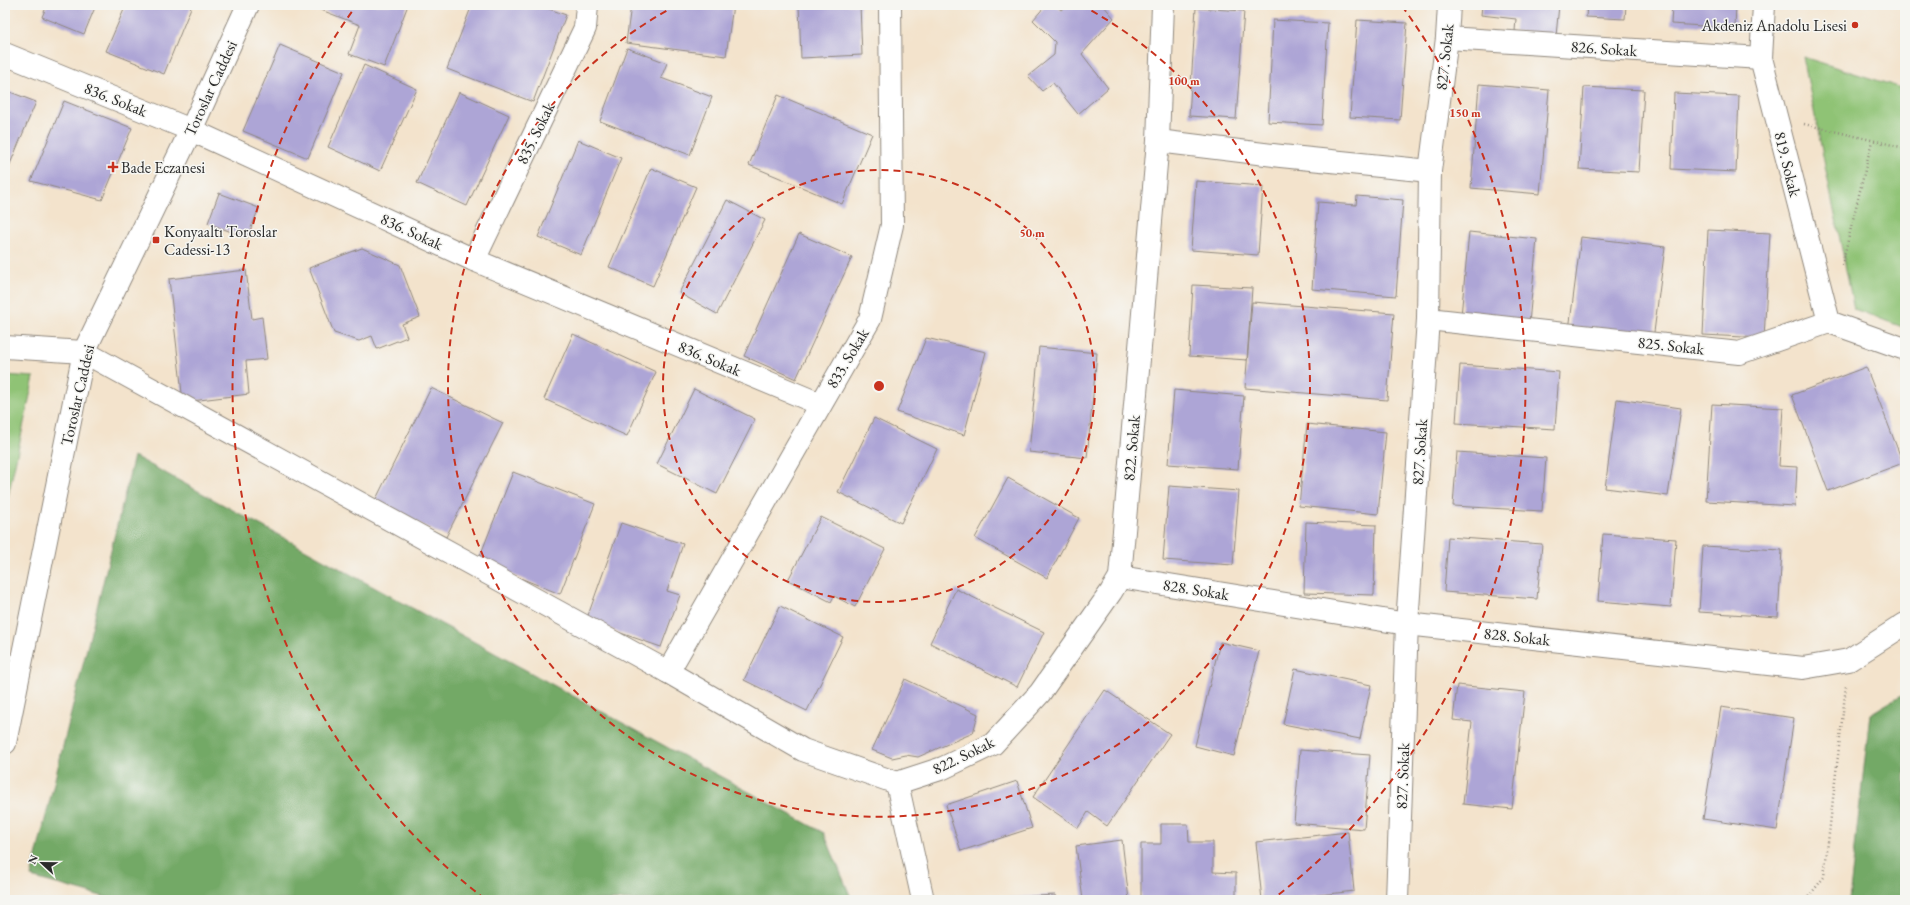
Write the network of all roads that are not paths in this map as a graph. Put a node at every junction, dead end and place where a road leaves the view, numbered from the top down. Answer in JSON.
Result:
{"nodes":[{"id":1,"x":248,"y":5,"type":"edge"},
{"id":2,"x":587,"y":5,"type":"edge"},
{"id":3,"x":890,"y":5,"type":"edge"},
{"id":4,"x":1163,"y":5,"type":"edge"},
{"id":5,"x":1449,"y":5,"type":"edge"},
{"id":6,"x":1764,"y":5,"type":"edge"},
{"id":7,"x":1447,"y":38,"type":"junction"},
{"id":8,"x":5,"y":54,"type":"edge"},
{"id":9,"x":1761,"y":58,"type":"junction"},
{"id":10,"x":191,"y":130,"type":"junction"},
{"id":11,"x":1158,"y":141,"type":"junction"},
{"id":12,"x":1430,"y":171,"type":"junction"},
{"id":13,"x":474,"y":260,"type":"junction"},
{"id":14,"x":1428,"y":319,"type":"junction"},
{"id":15,"x":1829,"y":322,"type":"junction"},
{"id":16,"x":5,"y":347,"type":"edge"},
{"id":17,"x":1905,"y":349,"type":"edge"},
{"id":18,"x":84,"y":352,"type":"junction"},
{"id":19,"x":820,"y":404,"type":"junction"},
{"id":20,"x":1120,"y":577,"type":"junction"},
{"id":21,"x":1407,"y":624,"type":"junction"},
{"id":22,"x":1905,"y":624,"type":"edge"},
{"id":23,"x":668,"y":672,"type":"junction"},
{"id":24,"x":5,"y":743,"type":"edge"},
{"id":25,"x":898,"y":783,"type":"junction"},
{"id":26,"x":923,"y":900,"type":"edge"},
{"id":27,"x":1397,"y":900,"type":"edge"}],
"edges":[{"from":1,"to":10,"type":"street","name":"Toroslar Caddesi"},
{"from":2,"to":13,"type":"street","name":"835. Sokak"},
{"from":3,"to":19,"type":"street","name":"833. Sokak"},
{"from":4,"to":11,"type":"street","name":"822. Sokak"},
{"from":5,"to":7,"type":"street","name":"827. Sokak"},
{"from":6,"to":9,"type":"street","name":"819. Sokak"},
{"from":7,"to":9,"type":"street","name":"826. Sokak"},
{"from":7,"to":12,"type":"street","name":"827. Sokak"},
{"from":8,"to":10,"type":"street","name":"836. Sokak"},
{"from":9,"to":15,"type":"street","name":"819. Sokak"},
{"from":10,"to":13,"type":"street","name":"836. Sokak"},
{"from":10,"to":18,"type":"street","name":"Toroslar Caddesi"},
{"from":11,"to":12,"type":"street"},
{"from":11,"to":20,"type":"street","name":"822. Sokak"},
{"from":12,"to":14,"type":"street","name":"827. Sokak"},
{"from":13,"to":19,"type":"street","name":"836. Sokak"},
{"from":14,"to":15,"type":"street","name":"825. Sokak"},
{"from":14,"to":21,"type":"street","name":"827. Sokak"},
{"from":15,"to":17,"type":"street"},
{"from":16,"to":18,"type":"street"},
{"from":18,"to":23,"type":"street"},
{"from":18,"to":24,"type":"street","name":"Toroslar Caddesi"},
{"from":19,"to":23,"type":"street","name":"833. Sokak"},
{"from":20,"to":21,"type":"street","name":"828. Sokak"},
{"from":20,"to":25,"type":"street","name":"822. Sokak"},
{"from":21,"to":22,"type":"street","name":"828. Sokak"},
{"from":21,"to":27,"type":"street","name":"827. Sokak"},
{"from":23,"to":25,"type":"street"},
{"from":25,"to":26,"type":"street"}]}
